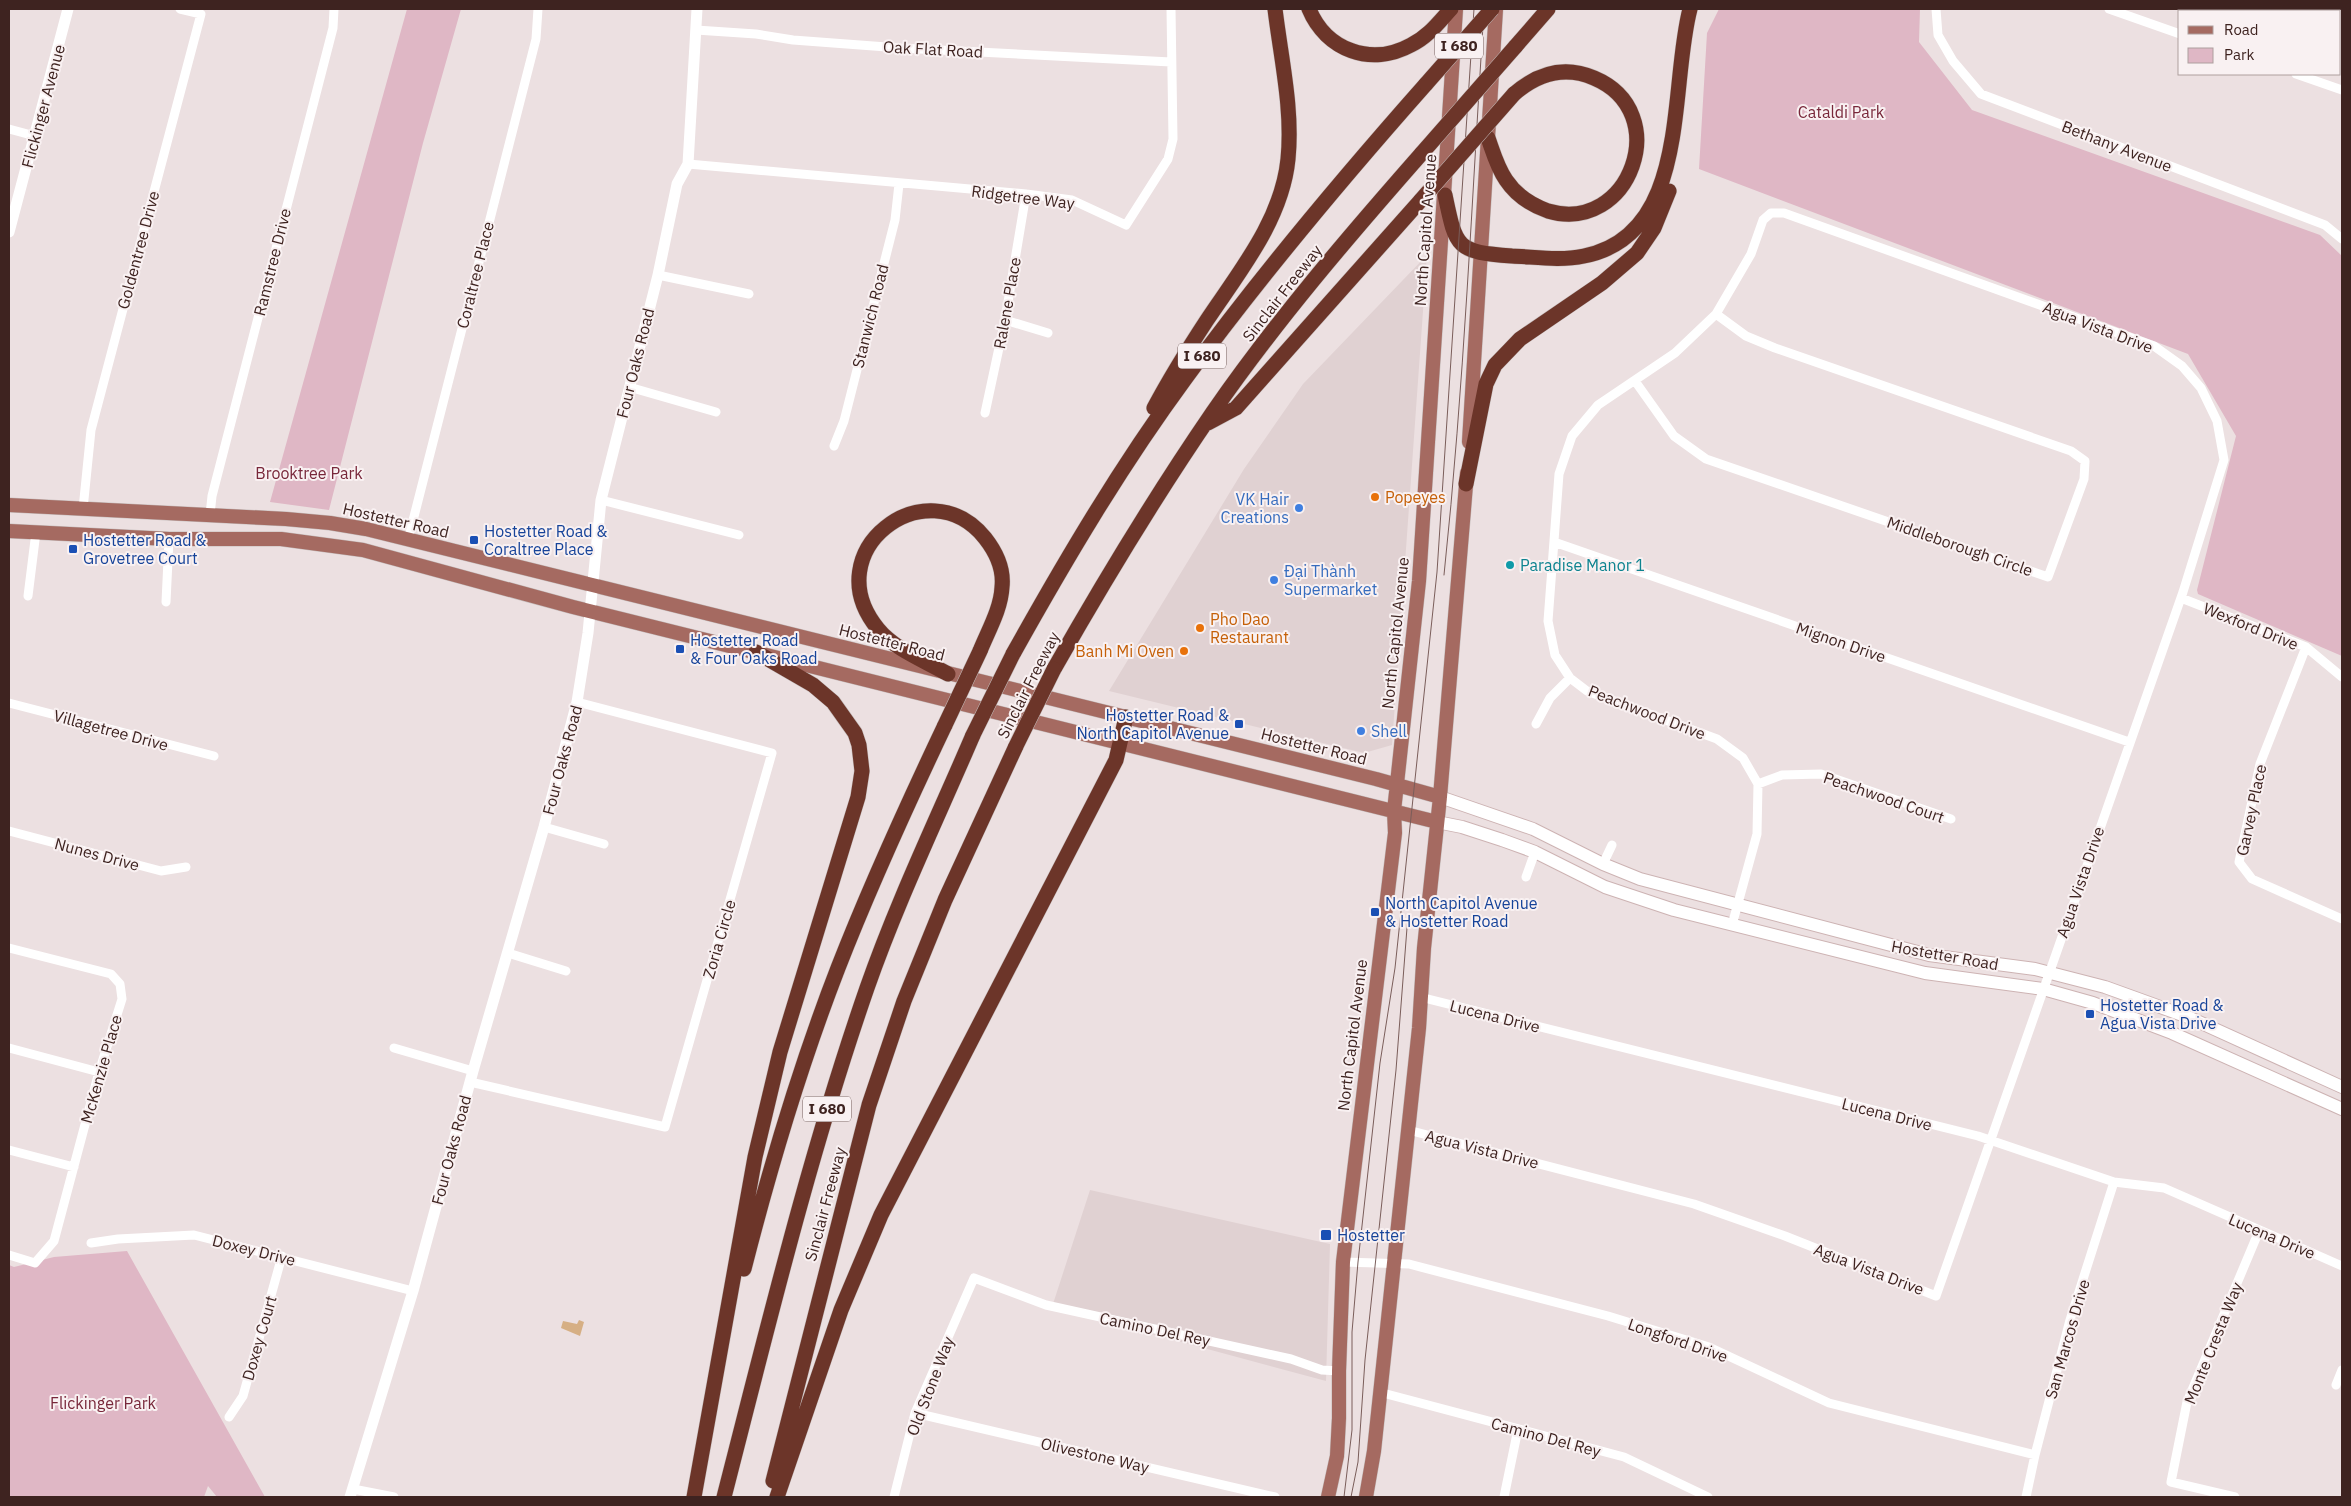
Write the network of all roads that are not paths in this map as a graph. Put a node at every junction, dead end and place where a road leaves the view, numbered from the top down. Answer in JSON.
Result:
{"nodes":[{"id":1,"x":68,"y":9,"type":"edge"},
{"id":2,"x":180,"y":9,"type":"edge"},
{"id":3,"x":334,"y":9,"type":"edge"},
{"id":4,"x":538,"y":9,"type":"edge"},
{"id":5,"x":697,"y":9,"type":"edge"},
{"id":6,"x":1171,"y":9,"type":"edge"},
{"id":7,"x":1275,"y":9,"type":"edge"},
{"id":8,"x":1309,"y":9,"type":"edge"},
{"id":9,"x":1492,"y":9,"type":"edge"},
{"id":10,"x":1496,"y":9,"type":"edge"},
{"id":11,"x":1548,"y":9,"type":"edge"},
{"id":12,"x":1690,"y":9,"type":"edge"},
{"id":13,"x":1936,"y":9,"type":"edge"},
{"id":14,"x":2109,"y":9,"type":"edge"},
{"id":15,"x":1454,"y":10,"type":"edge"},
{"id":16,"x":696,"y":30,"type":"junction"},
{"id":17,"x":2178,"y":33,"type":"edge"},
{"id":18,"x":1170,"y":62,"type":"junction"},
{"id":19,"x":2299,"y":75,"type":"edge"},
{"id":20,"x":2342,"y":90,"type":"edge"},
{"id":21,"x":9,"y":129,"type":"edge"},
{"id":22,"x":1673,"y":135,"type":"junction"},
{"id":23,"x":35,"y":136,"type":"junction"},
{"id":24,"x":1488,"y":138,"type":"junction"},
{"id":25,"x":688,"y":164,"type":"junction"},
{"id":26,"x":899,"y":184,"type":"junction"},
{"id":27,"x":1026,"y":194,"type":"junction"},
{"id":28,"x":1445,"y":195,"type":"junction"},
{"id":29,"x":1771,"y":213,"type":"joint"},
{"id":30,"x":9,"y":232,"type":"edge"},
{"id":31,"x":2342,"y":239,"type":"edge"},
{"id":32,"x":1481,"y":254,"type":"junction"},
{"id":33,"x":658,"y":275,"type":"junction"},
{"id":34,"x":749,"y":294,"type":"dead end"},
{"id":35,"x":1716,"y":314,"type":"junction"},
{"id":36,"x":1005,"y":320,"type":"junction"},
{"id":37,"x":1048,"y":333,"type":"dead end"},
{"id":38,"x":1635,"y":381,"type":"junction"},
{"id":39,"x":629,"y":387,"type":"junction"},
{"id":40,"x":716,"y":412,"type":"dead end"},
{"id":41,"x":985,"y":413,"type":"dead end"},
{"id":42,"x":1205,"y":425,"type":"junction"},
{"id":43,"x":834,"y":446,"type":"dead end"},
{"id":44,"x":1121,"y":471,"type":"junction"},
{"id":45,"x":1466,"y":484,"type":"junction"},
{"id":46,"x":601,"y":500,"type":"junction"},
{"id":47,"x":9,"y":505,"type":"edge"},
{"id":48,"x":82,"y":509,"type":"junction"},
{"id":49,"x":210,"y":515,"type":"junction"},
{"id":50,"x":9,"y":531,"type":"edge"},
{"id":51,"x":36,"y":532,"type":"junction"},
{"id":52,"x":740,"y":535,"type":"dead end"},
{"id":53,"x":169,"y":539,"type":"junction"},
{"id":54,"x":408,"y":540,"type":"junction"},
{"id":55,"x":1554,"y":542,"type":"junction"},
{"id":56,"x":592,"y":585,"type":"junction"},
{"id":57,"x":28,"y":596,"type":"dead end"},
{"id":58,"x":2181,"y":598,"type":"junction"},
{"id":59,"x":166,"y":602,"type":"dead end"},
{"id":60,"x":589,"y":612,"type":"junction"},
{"id":61,"x":2306,"y":647,"type":"junction"},
{"id":62,"x":756,"y":652,"type":"junction"},
{"id":63,"x":948,"y":674,"type":"junction"},
{"id":64,"x":2342,"y":677,"type":"edge"},
{"id":65,"x":1570,"y":678,"type":"junction"},
{"id":66,"x":577,"y":702,"type":"junction"},
{"id":67,"x":9,"y":703,"type":"edge"},
{"id":68,"x":1126,"y":717,"type":"junction"},
{"id":69,"x":1536,"y":724,"type":"dead end"},
{"id":70,"x":2129,"y":742,"type":"junction"},
{"id":71,"x":1122,"y":743,"type":"junction"},
{"id":72,"x":214,"y":756,"type":"dead end"},
{"id":73,"x":1758,"y":784,"type":"junction"},
{"id":74,"x":1398,"y":785,"type":"junction"},
{"id":75,"x":1440,"y":797,"type":"junction"},
{"id":76,"x":1394,"y":810,"type":"junction"},
{"id":77,"x":1951,"y":819,"type":"dead end"},
{"id":78,"x":1437,"y":822,"type":"junction"},
{"id":79,"x":544,"y":827,"type":"junction"},
{"id":80,"x":9,"y":831,"type":"edge"},
{"id":81,"x":604,"y":844,"type":"dead end"},
{"id":82,"x":1612,"y":845,"type":"dead end"},
{"id":83,"x":1535,"y":852,"type":"junction"},
{"id":84,"x":1603,"y":864,"type":"junction"},
{"id":85,"x":186,"y":867,"type":"dead end"},
{"id":86,"x":1526,"y":877,"type":"dead end"},
{"id":87,"x":1738,"y":906,"type":"junction"},
{"id":88,"x":2342,"y":919,"type":"edge"},
{"id":89,"x":1732,"y":925,"type":"junction"},
{"id":90,"x":9,"y":948,"type":"edge"},
{"id":91,"x":508,"y":953,"type":"junction"},
{"id":92,"x":566,"y":971,"type":"dead end"},
{"id":93,"x":2049,"y":972,"type":"junction"},
{"id":94,"x":2043,"y":989,"type":"junction"},
{"id":95,"x":1420,"y":997,"type":"junction"},
{"id":96,"x":9,"y":1048,"type":"edge"},
{"id":97,"x":394,"y":1048,"type":"dead end"},
{"id":98,"x":100,"y":1072,"type":"junction"},
{"id":99,"x":471,"y":1077,"type":"junction"},
{"id":100,"x":2342,"y":1088,"type":"edge"},
{"id":101,"x":2342,"y":1109,"type":"edge"},
{"id":102,"x":1408,"y":1130,"type":"junction"},
{"id":103,"x":1992,"y":1140,"type":"junction"},
{"id":104,"x":9,"y":1150,"type":"edge"},
{"id":105,"x":74,"y":1167,"type":"junction"},
{"id":106,"x":2114,"y":1182,"type":"junction"},
{"id":107,"x":2259,"y":1231,"type":"junction"},
{"id":108,"x":91,"y":1243,"type":"dead end"},
{"id":109,"x":9,"y":1255,"type":"edge"},
{"id":110,"x":282,"y":1256,"type":"junction"},
{"id":111,"x":1343,"y":1262,"type":"junction"},
{"id":112,"x":1393,"y":1264,"type":"junction"},
{"id":113,"x":2342,"y":1266,"type":"edge"},
{"id":114,"x":974,"y":1278,"type":"joint"},
{"id":115,"x":413,"y":1290,"type":"junction"},
{"id":116,"x":2342,"y":1370,"type":"edge"},
{"id":117,"x":1338,"y":1371,"type":"junction"},
{"id":118,"x":2336,"y":1385,"type":"dead end"},
{"id":119,"x":1379,"y":1392,"type":"junction"},
{"id":120,"x":916,"y":1413,"type":"junction"},
{"id":121,"x":230,"y":1418,"type":"dead end"},
{"id":122,"x":1518,"y":1429,"type":"junction"},
{"id":123,"x":704,"y":1440,"type":"junction"},
{"id":124,"x":2035,"y":1455,"type":"junction"},
{"id":125,"x":352,"y":1493,"type":"edge"},
{"id":126,"x":394,"y":1497,"type":"edge"},
{"id":127,"x":694,"y":1497,"type":"edge"},
{"id":128,"x":724,"y":1497,"type":"edge"},
{"id":129,"x":769,"y":1497,"type":"edge"},
{"id":130,"x":778,"y":1497,"type":"edge"},
{"id":131,"x":894,"y":1497,"type":"edge"},
{"id":132,"x":1275,"y":1497,"type":"edge"},
{"id":133,"x":1328,"y":1497,"type":"edge"},
{"id":134,"x":1366,"y":1497,"type":"edge"},
{"id":135,"x":1504,"y":1497,"type":"edge"},
{"id":136,"x":1708,"y":1497,"type":"edge"},
{"id":137,"x":2026,"y":1497,"type":"edge"},
{"id":138,"x":2235,"y":1497,"type":"edge"}],
"edges":[{"from":1,"to":23,"type":"street","name":"Flickinger Avenue"},
{"from":2,"to":48,"type":"street","name":"Goldentree Drive"},
{"from":3,"to":49,"type":"street","name":"Ramstree Drive"},
{"from":4,"to":54,"type":"street","name":"Coraltree Place"},
{"from":5,"to":16,"type":"street","name":"Four Oaks Road"},
{"from":6,"to":18,"type":"street","name":"Ridgetree Way"},
{"from":7,"to":44,"type":"highway"},
{"from":8,"to":15,"type":"highway"},
{"from":9,"to":44,"type":"highway","name":"Sinclair Freeway","number":"I 680","bridge":true},
{"from":10,"to":24,"type":"main road"},
{"from":11,"to":42,"type":"highway","name":"Sinclair Freeway","number":"I 680","bridge":true},
{"from":12,"to":22,"type":"highway"},
{"from":13,"to":31,"type":"street","name":"Bethany Avenue"},
{"from":14,"to":17,"type":"street"},
{"from":15,"to":28,"type":"main road","name":"North Capitol Avenue"},
{"from":16,"to":18,"type":"street","name":"Oak Flat Road"},
{"from":16,"to":25,"type":"street","name":"Four Oaks Road"},
{"from":18,"to":27,"type":"street","name":"Ridgetree Way"},
{"from":19,"to":20,"type":"street"},
{"from":21,"to":23,"type":"street"},
{"from":22,"to":32,"type":"highway"},
{"from":22,"to":45,"type":"highway"},
{"from":23,"to":30,"type":"street","name":"Flickinger Avenue"},
{"from":24,"to":32,"type":"main road"},
{"from":24,"to":42,"type":"highway","bridge":true},
{"from":25,"to":26,"type":"street","name":"Ridgetree Way"},
{"from":25,"to":33,"type":"street","name":"Four Oaks Road"},
{"from":26,"to":27,"type":"street","name":"Ridgetree Way"},
{"from":26,"to":43,"type":"street","name":"Stanwich Road"},
{"from":27,"to":36,"type":"street","name":"Ralene Place"},
{"from":28,"to":32,"type":"highway"},
{"from":28,"to":74,"type":"main road","name":"North Capitol Avenue"},
{"from":29,"to":35,"type":"street","name":"Peachwood Drive"},
{"from":29,"to":58,"type":"street","name":"Agua Vista Drive"},
{"from":32,"to":45,"type":"main road"},
{"from":33,"to":34,"type":"street"},
{"from":33,"to":39,"type":"street","name":"Four Oaks Road"},
{"from":35,"to":38,"type":"street","name":"Peachwood Drive"},
{"from":35,"to":38,"type":"street","name":"Middleborough Circle"},
{"from":36,"to":37,"type":"street"},
{"from":36,"to":41,"type":"street","name":"Ralene Place"},
{"from":38,"to":55,"type":"street","name":"Peachwood Drive"},
{"from":39,"to":40,"type":"street"},
{"from":39,"to":46,"type":"street","name":"Four Oaks Road"},
{"from":42,"to":129,"type":"highway","name":"Sinclair Freeway","number":"I 680","bridge":true},
{"from":44,"to":128,"type":"highway","name":"Sinclair Freeway","number":"I 680","bridge":true},
{"from":45,"to":75,"type":"main road"},
{"from":46,"to":52,"type":"street"},
{"from":46,"to":56,"type":"street","name":"Four Oaks Road"},
{"from":47,"to":48,"type":"main road","name":"Hostetter Road"},
{"from":48,"to":49,"type":"main road","name":"Hostetter Road"},
{"from":49,"to":54,"type":"main road","name":"Hostetter Road"},
{"from":50,"to":51,"type":"main road","name":"Hostetter Road"},
{"from":51,"to":53,"type":"main road","name":"Hostetter Road"},
{"from":51,"to":57,"type":"street"},
{"from":53,"to":59,"type":"street"},
{"from":53,"to":60,"type":"main road","name":"Hostetter Road"},
{"from":54,"to":56,"type":"main road","name":"Hostetter Road"},
{"from":55,"to":65,"type":"street","name":"Peachwood Drive"},
{"from":55,"to":70,"type":"street","name":"Mignon Drive"},
{"from":56,"to":60,"type":"street","name":"Four Oaks Road"},
{"from":56,"to":63,"type":"main road","name":"Hostetter Road"},
{"from":58,"to":61,"type":"street","name":"Wexford Drive"},
{"from":58,"to":70,"type":"street","name":"Agua Vista Drive"},
{"from":60,"to":62,"type":"main road","name":"Hostetter Road"},
{"from":60,"to":66,"type":"street","name":"Four Oaks Road"},
{"from":61,"to":64,"type":"street","name":"Wexford Drive"},
{"from":61,"to":88,"type":"street","name":"Garvey Place"},
{"from":62,"to":71,"type":"main road","name":"Hostetter Road"},
{"from":62,"to":123,"type":"highway"},
{"from":63,"to":68,"type":"main road","name":"Hostetter Road"},
{"from":63,"to":123,"type":"highway","bridge":true},
{"from":65,"to":69,"type":"street"},
{"from":65,"to":73,"type":"street","name":"Peachwood Drive"},
{"from":66,"to":79,"type":"street","name":"Four Oaks Road"},
{"from":66,"to":99,"type":"street","name":"Zoria Circle"},
{"from":67,"to":72,"type":"street","name":"Villagetree Drive"},
{"from":68,"to":71,"type":"highway"},
{"from":68,"to":74,"type":"main road","name":"Hostetter Road"},
{"from":70,"to":93,"type":"street","name":"Agua Vista Drive"},
{"from":71,"to":76,"type":"main road","name":"Hostetter Road"},
{"from":71,"to":130,"type":"highway"},
{"from":73,"to":77,"type":"street","name":"Peachwood Court"},
{"from":73,"to":87,"type":"street"},
{"from":74,"to":75,"type":"main road","name":"Hostetter Road"},
{"from":74,"to":76,"type":"main road","name":"North Capitol Avenue"},
{"from":75,"to":78,"type":"main road"},
{"from":75,"to":84,"type":"main road","name":"Hostetter Road"},
{"from":76,"to":78,"type":"main road","name":"Hostetter Road"},
{"from":76,"to":111,"type":"main road","name":"North Capitol Avenue"},
{"from":78,"to":83,"type":"main road","name":"Hostetter Road"},
{"from":78,"to":95,"type":"main road"},
{"from":79,"to":81,"type":"street"},
{"from":79,"to":91,"type":"street","name":"Four Oaks Road"},
{"from":80,"to":85,"type":"street","name":"Nunes Drive"},
{"from":82,"to":84,"type":"street"},
{"from":83,"to":86,"type":"street"},
{"from":83,"to":89,"type":"main road","name":"Hostetter Road"},
{"from":84,"to":87,"type":"main road","name":"Hostetter Road"},
{"from":87,"to":89,"type":"street"},
{"from":87,"to":93,"type":"main road","name":"Hostetter Road"},
{"from":89,"to":94,"type":"main road","name":"Hostetter Road"},
{"from":90,"to":98,"type":"street","name":"McKenzie Place"},
{"from":91,"to":92,"type":"street"},
{"from":91,"to":99,"type":"street","name":"Four Oaks Road"},
{"from":93,"to":94,"type":"street","name":"Agua Vista Drive"},
{"from":93,"to":100,"type":"main road","name":"Hostetter Road"},
{"from":94,"to":101,"type":"main road","name":"Hostetter Road"},
{"from":94,"to":103,"type":"street","name":"Agua Vista Drive"},
{"from":95,"to":102,"type":"main road"},
{"from":95,"to":103,"type":"street","name":"Lucena Drive"},
{"from":96,"to":98,"type":"street"},
{"from":97,"to":99,"type":"street"},
{"from":98,"to":105,"type":"street","name":"McKenzie Place"},
{"from":99,"to":115,"type":"street","name":"Four Oaks Road"},
{"from":102,"to":103,"type":"street","name":"Agua Vista Drive"},
{"from":102,"to":112,"type":"main road"},
{"from":103,"to":106,"type":"street","name":"Lucena Drive"},
{"from":104,"to":105,"type":"street"},
{"from":105,"to":109,"type":"street","name":"McKenzie Place"},
{"from":106,"to":107,"type":"street","name":"Lucena Drive"},
{"from":106,"to":124,"type":"street","name":"San Marcos Drive"},
{"from":107,"to":113,"type":"street","name":"Lucena Drive"},
{"from":107,"to":138,"type":"street","name":"Monte Cresta Way"},
{"from":108,"to":110,"type":"street","name":"Doxey Drive"},
{"from":110,"to":115,"type":"street","name":"Doxey Drive"},
{"from":110,"to":121,"type":"street","name":"Doxey Court"},
{"from":111,"to":112,"type":"street","name":"Longford Drive"},
{"from":111,"to":117,"type":"main road","name":"North Capitol Avenue"},
{"from":112,"to":119,"type":"main road"},
{"from":112,"to":124,"type":"street","name":"Longford Drive"},
{"from":114,"to":117,"type":"street","name":"Camino Del Rey"},
{"from":114,"to":120,"type":"street","name":"Old Stone Way"},
{"from":115,"to":125,"type":"street","name":"Four Oaks Road"},
{"from":116,"to":118,"type":"street"},
{"from":117,"to":133,"type":"main road","name":"North Capitol Avenue"},
{"from":119,"to":122,"type":"street","name":"Camino Del Rey"},
{"from":119,"to":134,"type":"main road"},
{"from":120,"to":131,"type":"street","name":"Old Stone Way"},
{"from":120,"to":132,"type":"street","name":"Olivestone Way"},
{"from":122,"to":135,"type":"street"},
{"from":122,"to":136,"type":"street","name":"Camino Del Rey"},
{"from":123,"to":127,"type":"highway"},
{"from":124,"to":137,"type":"street","name":"San Marcos Drive"},
{"from":125,"to":126,"type":"street"}]}
